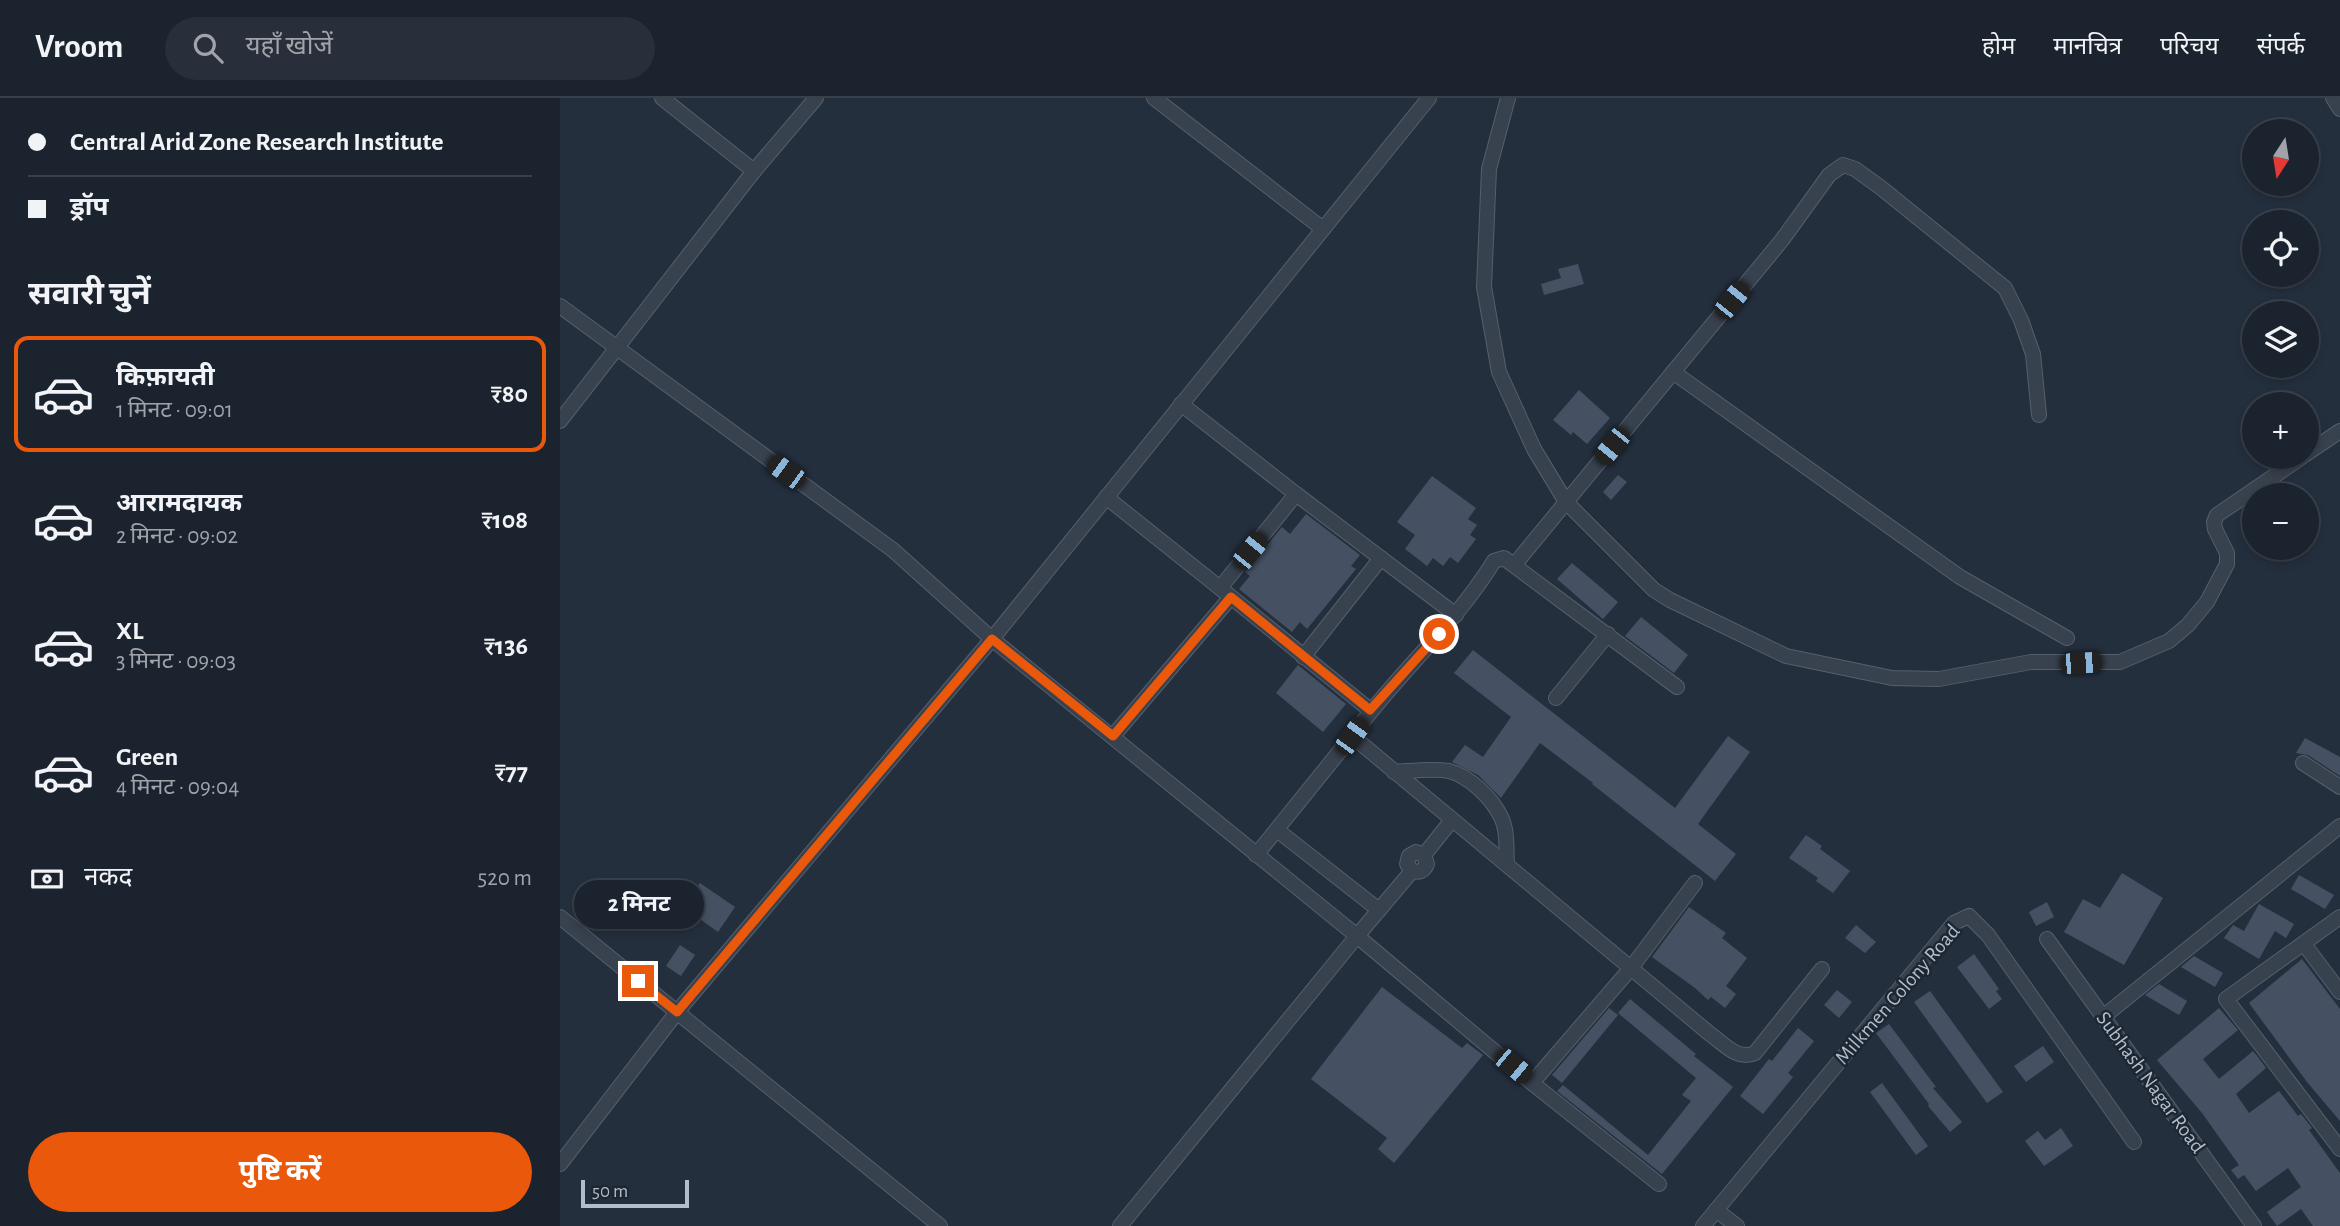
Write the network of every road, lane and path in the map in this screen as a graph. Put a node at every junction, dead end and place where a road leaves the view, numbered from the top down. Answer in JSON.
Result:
{"nodes":[{"id":1,"x":662,"y":98,"type":"edge"},
{"id":2,"x":816,"y":98,"type":"edge"},
{"id":3,"x":1154,"y":98,"type":"edge"},
{"id":4,"x":1429,"y":98,"type":"edge"},
{"id":5,"x":1508,"y":98,"type":"edge"},
{"id":6,"x":2333,"y":98,"type":"edge"},
{"id":7,"x":2340,"y":109,"type":"edge"},
{"id":8,"x":754,"y":171,"type":"junction"},
{"id":9,"x":1323,"y":229,"type":"junction"},
{"id":10,"x":560,"y":306,"type":"edge"},
{"id":11,"x":616,"y":347,"type":"junction"},
{"id":12,"x":1673,"y":372,"type":"junction"},
{"id":13,"x":1181,"y":404,"type":"junction"},
{"id":14,"x":2039,"y":415,"type":"dead end"},
{"id":15,"x":560,"y":421,"type":"edge"},
{"id":16,"x":2340,"y":431,"type":"edge"},
{"id":17,"x":2319,"y":445,"type":"edge"},
{"id":18,"x":2284,"y":469,"type":"edge"},
{"id":19,"x":1296,"y":494,"type":"junction"},
{"id":20,"x":1106,"y":497,"type":"junction"},
{"id":21,"x":1566,"y":502,"type":"junction"},
{"id":22,"x":1381,"y":558,"type":"junction"},
{"id":23,"x":1515,"y":564,"type":"junction"},
{"id":24,"x":1225,"y":593,"type":"junction"},
{"id":25,"x":1456,"y":615,"type":"junction"},
{"id":26,"x":1608,"y":634,"type":"junction"},
{"id":27,"x":2067,"y":638,"type":"dead end"},
{"id":28,"x":992,"y":639,"type":"junction"},
{"id":29,"x":1303,"y":657,"type":"junction"},
{"id":30,"x":1677,"y":687,"type":"dead end"},
{"id":31,"x":1556,"y":698,"type":"dead end"},
{"id":32,"x":1370,"y":710,"type":"junction"},
{"id":33,"x":1113,"y":736,"type":"junction"},
{"id":34,"x":1352,"y":736,"type":"junction"},
{"id":35,"x":2303,"y":763,"type":"dead end"},
{"id":36,"x":1394,"y":772,"type":"junction"},
{"id":37,"x":2340,"y":787,"type":"edge"},
{"id":38,"x":1452,"y":820,"type":"junction"},
{"id":39,"x":2340,"y":825,"type":"edge"},
{"id":40,"x":1277,"y":830,"type":"junction"},
{"id":41,"x":1256,"y":855,"type":"junction"},
{"id":42,"x":1507,"y":865,"type":"junction"},
{"id":43,"x":1695,"y":883,"type":"dead end"},
{"id":44,"x":1379,"y":910,"type":"junction"},
{"id":45,"x":560,"y":917,"type":"edge"},
{"id":46,"x":2340,"y":917,"type":"edge"},
{"id":47,"x":1357,"y":936,"type":"junction"},
{"id":48,"x":2047,"y":939,"type":"dead end"},
{"id":49,"x":2304,"y":944,"type":"junction"},
{"id":50,"x":1631,"y":968,"type":"junction"},
{"id":51,"x":1822,"y":969,"type":"dead end"},
{"id":52,"x":2340,"y":992,"type":"edge"},
{"id":53,"x":677,"y":1012,"type":"junction"},
{"id":54,"x":2103,"y":1017,"type":"junction"},
{"id":55,"x":1532,"y":1083,"type":"junction"},
{"id":56,"x":2134,"y":1142,"type":"dead end"},
{"id":57,"x":2340,"y":1149,"type":"edge"},
{"id":58,"x":560,"y":1164,"type":"edge"},
{"id":59,"x":1659,"y":1184,"type":"dead end"},
{"id":60,"x":1716,"y":1210,"type":"junction"},
{"id":61,"x":940,"y":1226,"type":"edge"},
{"id":62,"x":1120,"y":1226,"type":"edge"},
{"id":63,"x":1703,"y":1226,"type":"edge"},
{"id":64,"x":1737,"y":1226,"type":"edge"},
{"id":65,"x":2254,"y":1226,"type":"edge"}],
"edges":[{"from":1,"to":8,"type":"street"},
{"from":2,"to":8,"type":"street"},
{"from":3,"to":9,"type":"street"},
{"from":4,"to":9,"type":"street"},
{"from":5,"to":21,"type":"street"},
{"from":6,"to":7,"type":"street"},
{"from":8,"to":11,"type":"street"},
{"from":9,"to":13,"type":"street"},
{"from":10,"to":11,"type":"street"},
{"from":11,"to":15,"type":"street"},
{"from":11,"to":28,"type":"street"},
{"from":12,"to":14,"type":"street"},
{"from":12,"to":21,"type":"street"},
{"from":12,"to":27,"type":"street"},
{"from":13,"to":19,"type":"street"},
{"from":13,"to":20,"type":"street"},
{"from":16,"to":17,"type":"street"},
{"from":18,"to":21,"type":"street"},
{"from":19,"to":22,"type":"street"},
{"from":19,"to":24,"type":"street"},
{"from":20,"to":24,"type":"street"},
{"from":20,"to":28,"type":"street"},
{"from":21,"to":23,"type":"street"},
{"from":22,"to":25,"type":"street"},
{"from":22,"to":29,"type":"street"},
{"from":23,"to":25,"type":"street"},
{"from":23,"to":26,"type":"street"},
{"from":24,"to":29,"type":"street"},
{"from":24,"to":33,"type":"street"},
{"from":25,"to":32,"type":"street"},
{"from":26,"to":30,"type":"street"},
{"from":26,"to":31,"type":"street"},
{"from":28,"to":33,"type":"street"},
{"from":28,"to":53,"type":"street"},
{"from":29,"to":32,"type":"street"},
{"from":32,"to":34,"type":"street"},
{"from":33,"to":41,"type":"street"},
{"from":34,"to":36,"type":"street"},
{"from":34,"to":40,"type":"street"},
{"from":35,"to":37,"type":"street"},
{"from":36,"to":38,"type":"street"},
{"from":36,"to":42,"type":"street"},
{"from":38,"to":42,"type":"street"},
{"from":38,"to":44,"type":"street"},
{"from":39,"to":54,"type":"street"},
{"from":40,"to":41,"type":"street"},
{"from":40,"to":44,"type":"street"},
{"from":41,"to":47,"type":"street"},
{"from":42,"to":50,"type":"street"},
{"from":43,"to":50,"type":"street"},
{"from":44,"to":47,"type":"street"},
{"from":45,"to":53,"type":"street"},
{"from":46,"to":49,"type":"street"},
{"from":47,"to":55,"type":"street"},
{"from":47,"to":62,"type":"street"},
{"from":48,"to":54,"type":"street","name":"Subhash Nagar Road"},
{"from":49,"to":52,"type":"street"},
{"from":49,"to":57,"type":"street"},
{"from":50,"to":51,"type":"street"},
{"from":50,"to":55,"type":"street"},
{"from":53,"to":58,"type":"street"},
{"from":53,"to":61,"type":"street"},
{"from":54,"to":65,"type":"street","name":"Subhash Nagar Road"},
{"from":55,"to":59,"type":"street"},
{"from":56,"to":60,"type":"street","name":"Milkmen Colony Road"},
{"from":60,"to":63,"type":"street","name":"Milkmen Colony Road"},
{"from":60,"to":64,"type":"street"}]}
